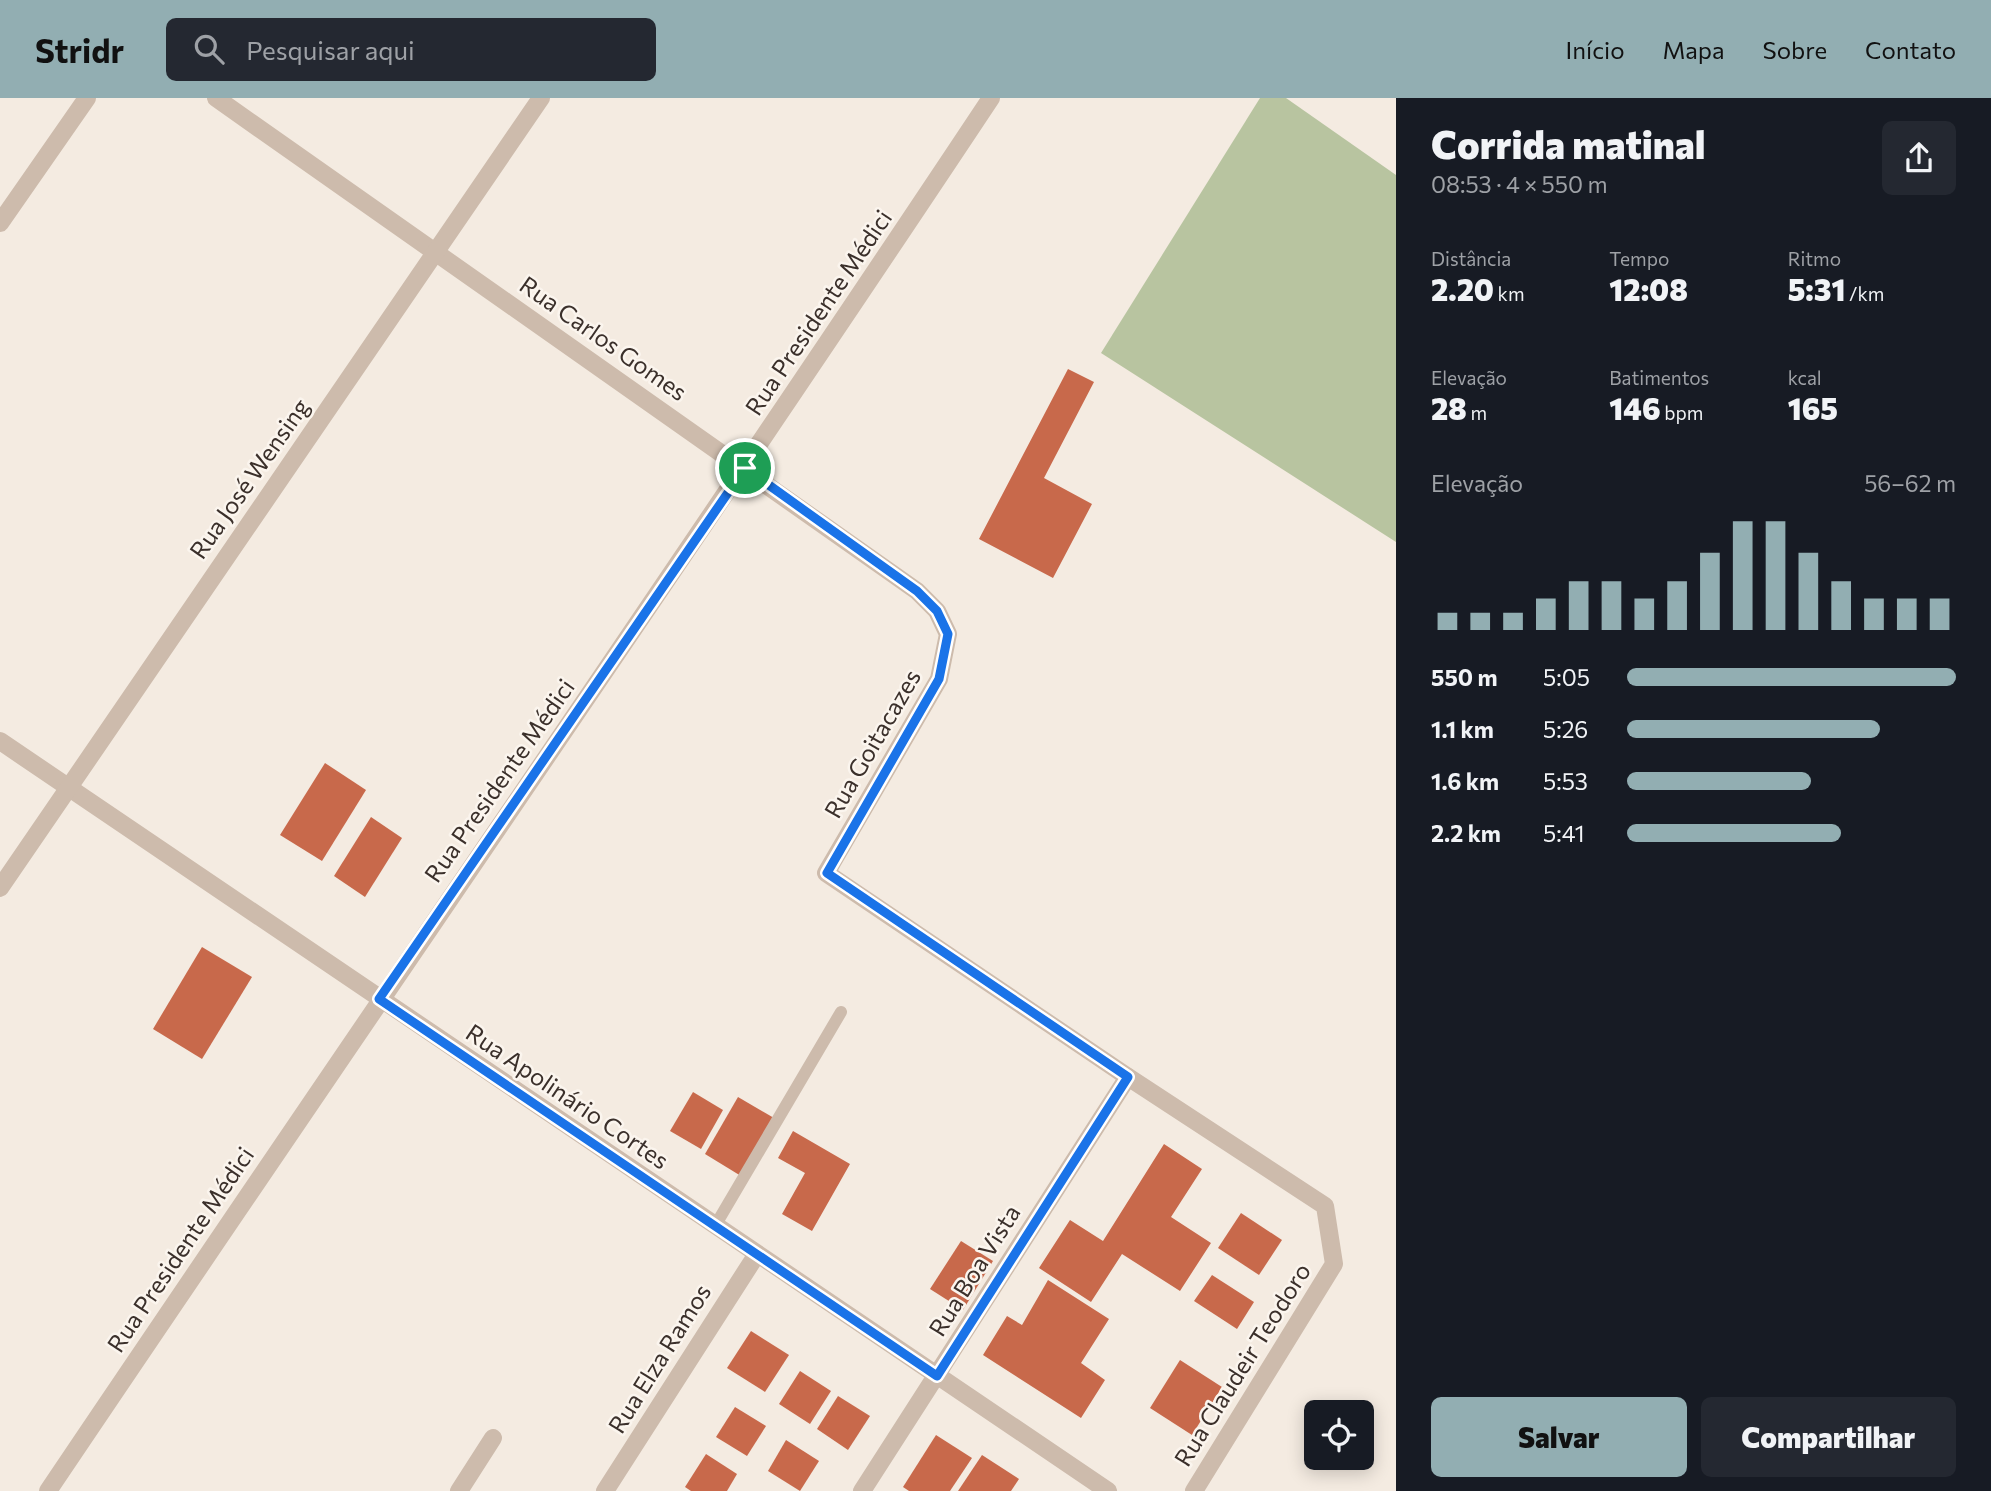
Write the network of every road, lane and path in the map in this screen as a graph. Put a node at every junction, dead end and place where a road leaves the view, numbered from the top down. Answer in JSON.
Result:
{"nodes":[{"id":1,"x":87,"y":98,"type":"edge"},
{"id":2,"x":216,"y":98,"type":"edge"},
{"id":3,"x":541,"y":98,"type":"edge"},
{"id":4,"x":991,"y":98,"type":"edge"},
{"id":5,"x":0,"y":223,"type":"edge"},
{"id":6,"x":436,"y":253,"type":"junction"},
{"id":7,"x":745,"y":468,"type":"junction"},
{"id":8,"x":948,"y":634,"type":"joint"},
{"id":9,"x":0,"y":741,"type":"edge"},
{"id":10,"x":68,"y":787,"type":"junction"},
{"id":11,"x":0,"y":888,"type":"edge"},
{"id":12,"x":379,"y":999,"type":"junction"},
{"id":13,"x":841,"y":1012,"type":"dead end"},
{"id":14,"x":1128,"y":1077,"type":"junction"},
{"id":15,"x":715,"y":1226,"type":"junction"},
{"id":16,"x":757,"y":1254,"type":"junction"},
{"id":17,"x":937,"y":1376,"type":"junction"},
{"id":18,"x":493,"y":1438,"type":"dead end"},
{"id":19,"x":48,"y":1491,"type":"edge"},
{"id":20,"x":459,"y":1491,"type":"edge"},
{"id":21,"x":606,"y":1491,"type":"edge"},
{"id":22,"x":862,"y":1491,"type":"edge"},
{"id":23,"x":1108,"y":1491,"type":"edge"},
{"id":24,"x":1194,"y":1491,"type":"edge"}],
"edges":[{"from":1,"to":5,"type":"street"},
{"from":2,"to":6,"type":"street","name":"Rua Carlos Gomes"},
{"from":3,"to":6,"type":"street","name":"Rua José Wensing"},
{"from":4,"to":7,"type":"street","name":"Rua Presidente Médici"},
{"from":6,"to":7,"type":"street","name":"Rua Carlos Gomes"},
{"from":6,"to":10,"type":"street","name":"Rua José Wensing"},
{"from":7,"to":8,"type":"street","name":"Rua Carlos Gomes"},
{"from":7,"to":12,"type":"street","name":"Rua Presidente Médici"},
{"from":8,"to":14,"type":"street","name":"Rua Goitacazes"},
{"from":9,"to":10,"type":"street","name":"Rua Apolinário Cortes"},
{"from":10,"to":11,"type":"street","name":"Rua José Wensing"},
{"from":10,"to":12,"type":"street","name":"Rua Apolinário Cortes"},
{"from":12,"to":15,"type":"street","name":"Rua Apolinário Cortes"},
{"from":12,"to":19,"type":"street","name":"Rua Presidente Médici"},
{"from":13,"to":15,"type":"lane"},
{"from":14,"to":17,"type":"street","name":"Rua Boa Vista"},
{"from":14,"to":24,"type":"street","name":"Rua Claudeir Teodoro"},
{"from":15,"to":16,"type":"street","name":"Rua Apolinário Cortes"},
{"from":16,"to":17,"type":"street","name":"Rua Apolinário Cortes"},
{"from":16,"to":21,"type":"street","name":"Rua Elza Ramos"},
{"from":17,"to":22,"type":"street","name":"Rua Boa Vista"},
{"from":17,"to":23,"type":"street","name":"Rua Apolinário Cortes"},
{"from":18,"to":20,"type":"street"}]}
